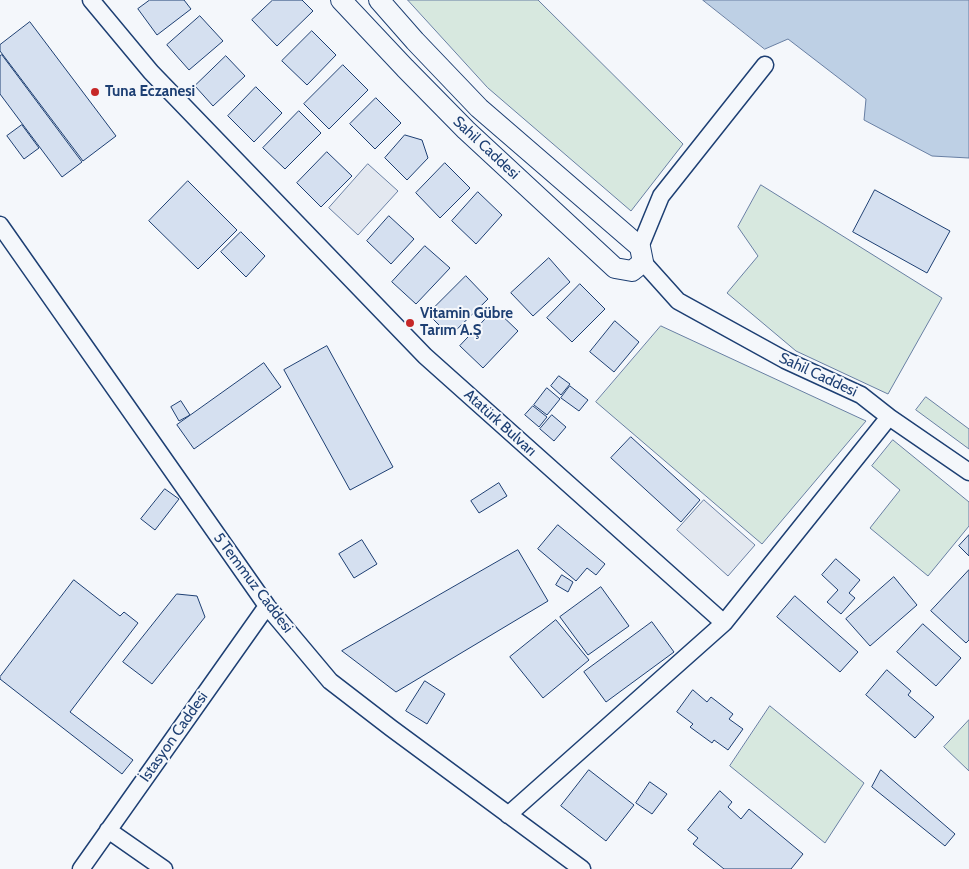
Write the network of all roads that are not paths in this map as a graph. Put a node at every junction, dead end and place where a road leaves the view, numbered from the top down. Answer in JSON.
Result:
{"nodes":[{"id":1,"x":91,"y":0,"type":"edge"},
{"id":2,"x":341,"y":0,"type":"edge"},
{"id":3,"x":379,"y":0,"type":"edge"},
{"id":4,"x":765,"y":65,"type":"dead end"},
{"id":5,"x":0,"y":225,"type":"edge"},
{"id":6,"x":642,"y":255,"type":"junction"},
{"id":7,"x":889,"y":417,"type":"junction"},
{"id":8,"x":969,"y":472,"type":"edge"},
{"id":9,"x":267,"y":606,"type":"junction"},
{"id":10,"x":724,"y":623,"type":"junction"},
{"id":11,"x":508,"y":815,"type":"junction"},
{"id":12,"x":108,"y":830,"type":"junction"},
{"id":13,"x":573,"y":867,"type":"edge"},
{"id":14,"x":81,"y":869,"type":"edge"},
{"id":15,"x":164,"y":869,"type":"edge"}],
"edges":[{"from":1,"to":10,"type":"street","name":"Atatürk Bulvarı"},
{"from":2,"to":6,"type":"street","name":"Sahil Caddesi"},
{"from":3,"to":6,"type":"street","name":"Sahil Caddesi"},
{"from":4,"to":6,"type":"street"},
{"from":5,"to":9,"type":"street","name":"5 Temmuz Caddesi"},
{"from":6,"to":7,"type":"street","name":"Sahil Caddesi"},
{"from":7,"to":8,"type":"street","name":"Sahil Caddesi"},
{"from":7,"to":10,"type":"street"},
{"from":9,"to":11,"type":"street","name":"5 Temmuz Caddesi"},
{"from":9,"to":12,"type":"street","name":"İstasyon Caddesi"},
{"from":10,"to":11,"type":"street"},
{"from":11,"to":13,"type":"street","name":"5 Temmuz Caddesi"},
{"from":12,"to":14,"type":"street","name":"İstasyon Caddesi"},
{"from":12,"to":15,"type":"street"}]}
